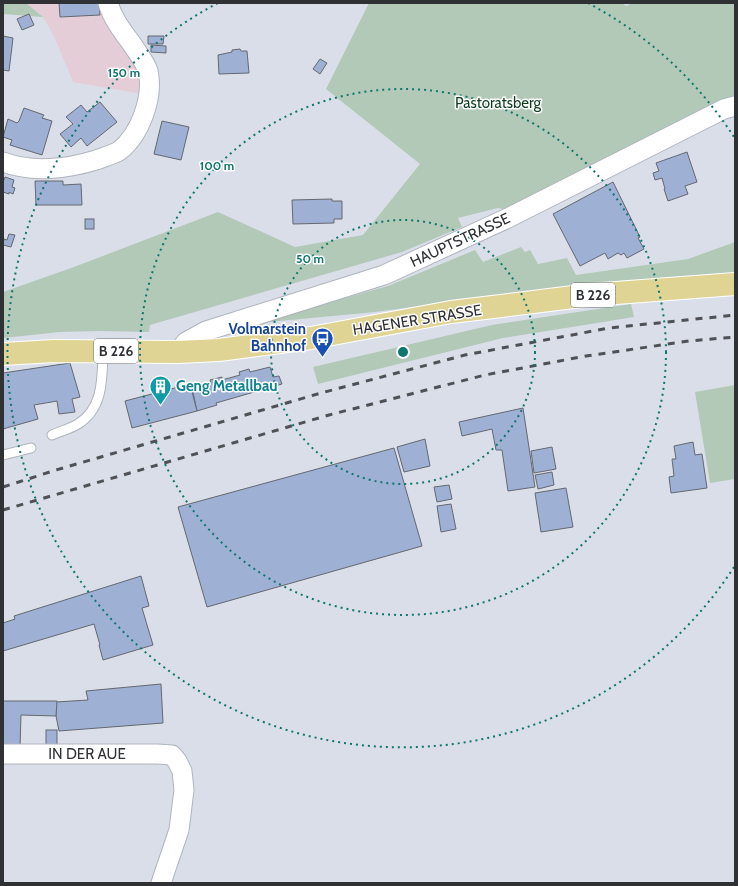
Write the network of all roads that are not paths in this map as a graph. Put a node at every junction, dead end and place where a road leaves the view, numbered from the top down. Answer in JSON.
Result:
{"nodes":[{"id":1,"x":108,"y":3,"type":"edge"},
{"id":2,"x":735,"y":106,"type":"edge"},
{"id":3,"x":3,"y":162,"type":"edge"},
{"id":4,"x":735,"y":284,"type":"edge"},
{"id":5,"x":103,"y":351,"type":"junction"},
{"id":6,"x":178,"y":352,"type":"junction"},
{"id":7,"x":3,"y":354,"type":"edge"},
{"id":8,"x":52,"y":435,"type":"dead end"},
{"id":9,"x":31,"y":448,"type":"dead end"},
{"id":10,"x":3,"y":455,"type":"edge"},
{"id":11,"x":3,"y":754,"type":"edge"},
{"id":12,"x":161,"y":883,"type":"edge"}],
"edges":[{"from":1,"to":3,"type":"street"},
{"from":2,"to":6,"type":"street","name":"HAUPTSTRASSE"},
{"from":4,"to":6,"type":"main road","name":"HAGENER STRASSE","number":"B 226"},
{"from":5,"to":6,"type":"main road","name":"HAGENER STRASSE","number":"B 226"},
{"from":5,"to":7,"type":"main road","name":"HAGENER STRASSE","number":"B 226"},
{"from":5,"to":8,"type":"lane"},
{"from":9,"to":10,"type":"lane"},
{"from":11,"to":12,"type":"street","name":"IN DER AUE"}]}
